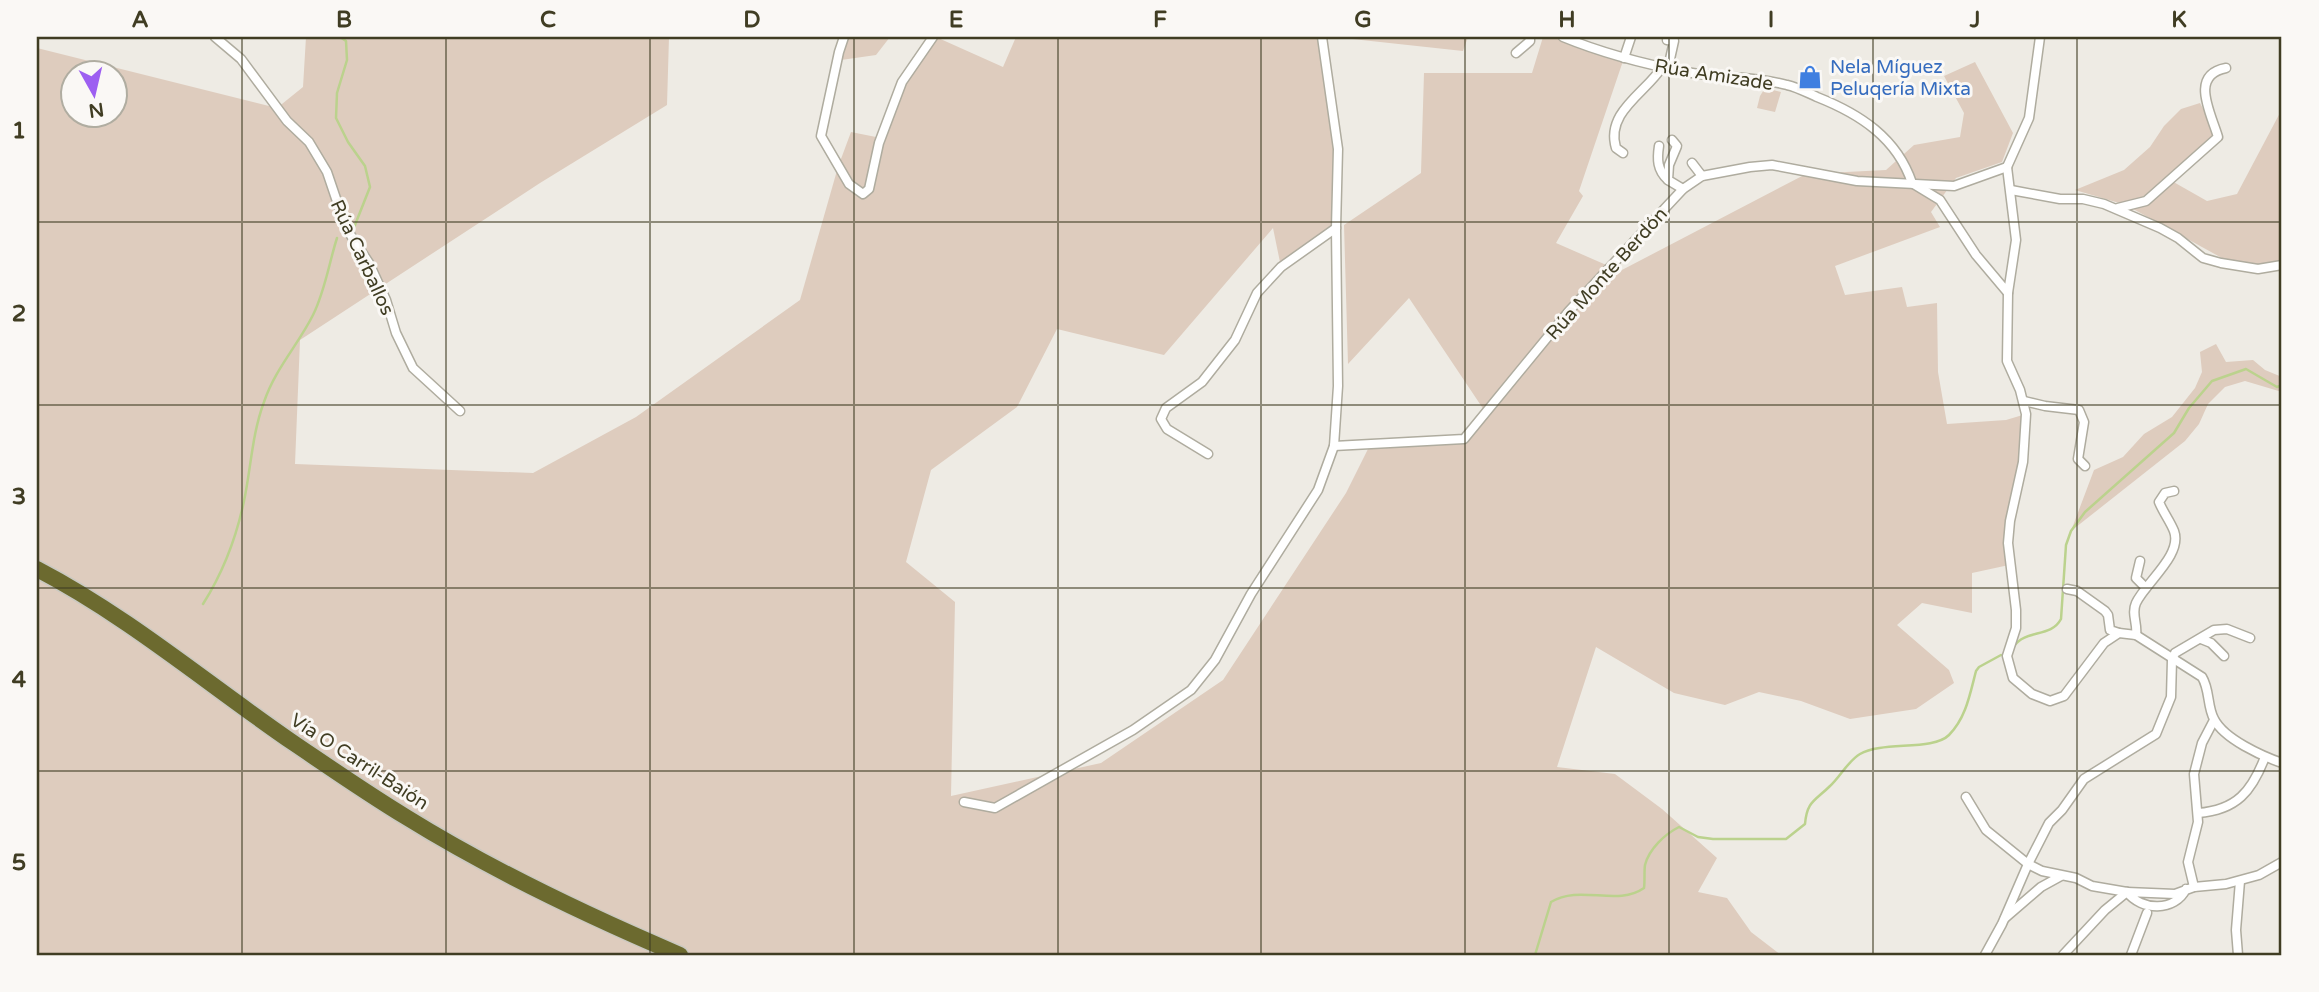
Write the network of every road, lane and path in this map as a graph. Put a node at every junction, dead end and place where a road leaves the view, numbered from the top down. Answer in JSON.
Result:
{"nodes":[{"id":1,"x":215,"y":37,"type":"edge"},
{"id":2,"x":844,"y":37,"type":"edge"},
{"id":3,"x":933,"y":37,"type":"edge"},
{"id":4,"x":1322,"y":37,"type":"edge"},
{"id":5,"x":1530,"y":37,"type":"edge"},
{"id":6,"x":1563,"y":37,"type":"edge"},
{"id":7,"x":1631,"y":37,"type":"edge"},
{"id":8,"x":2040,"y":37,"type":"edge"},
{"id":9,"x":1667,"y":40,"type":"dead end"},
{"id":10,"x":1516,"y":53,"type":"dead end"},
{"id":11,"x":1624,"y":58,"type":"junction"},
{"id":12,"x":1665,"y":67,"type":"junction"},
{"id":13,"x":2226,"y":68,"type":"dead end"},
{"id":14,"x":1672,"y":140,"type":"dead end"},
{"id":15,"x":1659,"y":146,"type":"dead end"},
{"id":16,"x":1623,"y":153,"type":"dead end"},
{"id":17,"x":1692,"y":163,"type":"dead end"},
{"id":18,"x":2007,"y":167,"type":"junction"},
{"id":19,"x":1702,"y":176,"type":"junction"},
{"id":20,"x":1668,"y":180,"type":"junction"},
{"id":21,"x":1912,"y":183,"type":"junction"},
{"id":22,"x":1683,"y":189,"type":"junction"},
{"id":23,"x":2011,"y":190,"type":"junction"},
{"id":24,"x":2118,"y":208,"type":"junction"},
{"id":25,"x":1336,"y":228,"type":"junction"},
{"id":26,"x":2282,"y":265,"type":"edge"},
{"id":27,"x":2008,"y":293,"type":"junction"},
{"id":28,"x":2024,"y":401,"type":"junction"},
{"id":29,"x":460,"y":411,"type":"dead end"},
{"id":30,"x":1334,"y":446,"type":"junction"},
{"id":31,"x":1208,"y":454,"type":"dead end"},
{"id":32,"x":2085,"y":466,"type":"dead end"},
{"id":33,"x":2174,"y":491,"type":"dead end"},
{"id":34,"x":2140,"y":561,"type":"dead end"},
{"id":35,"x":37,"y":569,"type":"edge"},
{"id":36,"x":2146,"y":588,"type":"junction"},
{"id":37,"x":2067,"y":589,"type":"dead end"},
{"id":38,"x":2119,"y":633,"type":"junction"},
{"id":39,"x":2136,"y":635,"type":"junction"},
{"id":40,"x":2250,"y":638,"type":"dead end"},
{"id":41,"x":2201,"y":639,"type":"junction"},
{"id":42,"x":2224,"y":656,"type":"dead end"},
{"id":43,"x":2172,"y":660,"type":"junction"},
{"id":44,"x":2214,"y":720,"type":"junction"},
{"id":45,"x":2265,"y":757,"type":"junction"},
{"id":46,"x":2282,"y":763,"type":"edge"},
{"id":47,"x":1966,"y":797,"type":"dead end"},
{"id":48,"x":964,"y":803,"type":"dead end"},
{"id":49,"x":2198,"y":813,"type":"junction"},
{"id":50,"x":2282,"y":862,"type":"edge"},
{"id":51,"x":2028,"y":864,"type":"junction"},
{"id":52,"x":2064,"y":875,"type":"junction"},
{"id":53,"x":2240,"y":881,"type":"junction"},
{"id":54,"x":2190,"y":888,"type":"junction"},
{"id":55,"x":2127,"y":892,"type":"junction"},
{"id":56,"x":2151,"y":894,"type":"junction"},
{"id":57,"x":2146,"y":909,"type":"junction"},
{"id":58,"x":2005,"y":918,"type":"junction"},
{"id":59,"x":680,"y":955,"type":"edge"},
{"id":60,"x":1984,"y":955,"type":"edge"},
{"id":61,"x":2063,"y":955,"type":"edge"},
{"id":62,"x":2131,"y":955,"type":"edge"},
{"id":63,"x":2238,"y":955,"type":"edge"}],
"edges":[{"from":1,"to":29,"type":"street","name":"Rúa Carballos"},
{"from":2,"to":3,"type":"street"},
{"from":4,"to":25,"type":"street"},
{"from":5,"to":10,"type":"street"},
{"from":6,"to":11,"type":"street","name":"Rúa Amizade"},
{"from":7,"to":11,"type":"street"},
{"from":8,"to":18,"type":"street"},
{"from":9,"to":12,"type":"street"},
{"from":11,"to":12,"type":"street","name":"Rúa Amizade"},
{"from":12,"to":16,"type":"street"},
{"from":12,"to":21,"type":"street","name":"Rúa Amizade"},
{"from":13,"to":24,"type":"street"},
{"from":14,"to":20,"type":"street"},
{"from":15,"to":20,"type":"street"},
{"from":17,"to":19,"type":"street"},
{"from":18,"to":21,"type":"street","name":"Rúa Monte Berdón"},
{"from":18,"to":23,"type":"street"},
{"from":19,"to":21,"type":"street","name":"Rúa Monte Berdón"},
{"from":19,"to":22,"type":"street","name":"Rúa Monte Berdón"},
{"from":20,"to":22,"type":"street"},
{"from":21,"to":27,"type":"street"},
{"from":22,"to":30,"type":"street","name":"Rúa Monte Berdón"},
{"from":23,"to":24,"type":"street"},
{"from":23,"to":27,"type":"street"},
{"from":24,"to":26,"type":"street"},
{"from":25,"to":30,"type":"street"},
{"from":25,"to":31,"type":"street"},
{"from":27,"to":28,"type":"street"},
{"from":28,"to":32,"type":"street"},
{"from":28,"to":38,"type":"street"},
{"from":30,"to":48,"type":"street"},
{"from":33,"to":36,"type":"street"},
{"from":34,"to":36,"type":"street"},
{"from":35,"to":59,"type":"highway","name":"Vía O Carril-Baión"},
{"from":36,"to":39,"type":"street"},
{"from":37,"to":38,"type":"street"},
{"from":38,"to":39,"type":"street"},
{"from":39,"to":43,"type":"street"},
{"from":40,"to":41,"type":"street"},
{"from":41,"to":42,"type":"street"},
{"from":41,"to":43,"type":"street"},
{"from":43,"to":44,"type":"street"},
{"from":43,"to":51,"type":"street"},
{"from":44,"to":45,"type":"street"},
{"from":44,"to":49,"type":"street"},
{"from":45,"to":46,"type":"street"},
{"from":45,"to":49,"type":"street"},
{"from":47,"to":51,"type":"street"},
{"from":49,"to":54,"type":"street"},
{"from":50,"to":53,"type":"street"},
{"from":51,"to":52,"type":"street"},
{"from":51,"to":58,"type":"street"},
{"from":52,"to":55,"type":"street"},
{"from":52,"to":58,"type":"street"},
{"from":53,"to":54,"type":"street"},
{"from":53,"to":63,"type":"street"},
{"from":54,"to":56,"type":"street"},
{"from":54,"to":57,"type":"street"},
{"from":55,"to":56,"type":"street"},
{"from":55,"to":57,"type":"street"},
{"from":55,"to":61,"type":"street"},
{"from":56,"to":57,"type":"street"},
{"from":57,"to":62,"type":"street"},
{"from":58,"to":60,"type":"street"}]}
